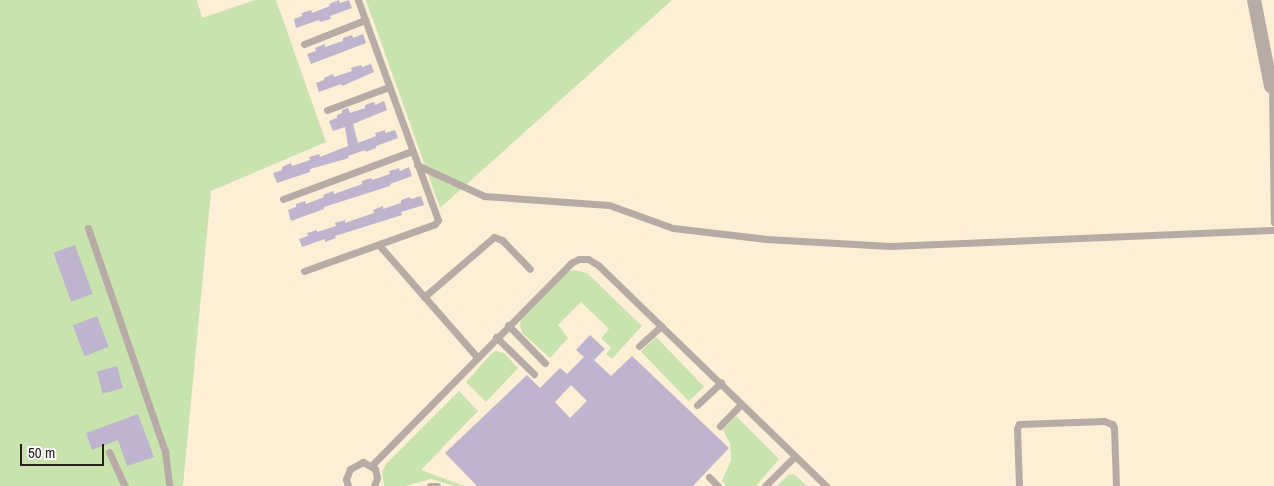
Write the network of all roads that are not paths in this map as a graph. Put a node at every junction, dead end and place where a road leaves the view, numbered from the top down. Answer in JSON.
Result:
{"nodes":[{"id":1,"x":358,"y":0,"type":"edge"},
{"id":2,"x":1254,"y":0,"type":"edge"},
{"id":3,"x":365,"y":20,"type":"junction"},
{"id":4,"x":304,"y":44,"type":"dead end"},
{"id":5,"x":1272,"y":85,"type":"edge"},
{"id":6,"x":389,"y":87,"type":"junction"},
{"id":7,"x":327,"y":110,"type":"dead end"},
{"id":8,"x":412,"y":151,"type":"junction"},
{"id":9,"x":417,"y":165,"type":"junction"},
{"id":10,"x":283,"y":199,"type":"dead end"},
{"id":11,"x":1274,"y":222,"type":"edge"},
{"id":12,"x":88,"y":228,"type":"dead end"},
{"id":13,"x":1274,"y":230,"type":"edge"},
{"id":14,"x":379,"y":244,"type":"junction"},
{"id":15,"x":530,"y":269,"type":"dead end"},
{"id":16,"x":304,"y":271,"type":"dead end"},
{"id":17,"x":424,"y":297,"type":"junction"},
{"id":18,"x":508,"y":326,"type":"junction"},
{"id":19,"x":661,"y":326,"type":"junction"},
{"id":20,"x":496,"y":337,"type":"junction"},
{"id":21,"x":639,"y":346,"type":"dead end"},
{"id":22,"x":477,"y":357,"type":"junction"},
{"id":23,"x":545,"y":362,"type":"dead end"},
{"id":24,"x":534,"y":374,"type":"dead end"},
{"id":25,"x":721,"y":382,"type":"junction"},
{"id":26,"x":740,"y":404,"type":"junction"},
{"id":27,"x":697,"y":405,"type":"dead end"},
{"id":28,"x":720,"y":426,"type":"dead end"},
{"id":29,"x":109,"y":452,"type":"dead end"},
{"id":30,"x":794,"y":457,"type":"junction"},
{"id":31,"x":372,"y":465,"type":"junction"},
{"id":32,"x":709,"y":477,"type":"dead end"},
{"id":33,"x":125,"y":486,"type":"edge"},
{"id":34,"x":169,"y":486,"type":"edge"},
{"id":35,"x":348,"y":486,"type":"edge"},
{"id":36,"x":374,"y":486,"type":"edge"},
{"id":37,"x":430,"y":486,"type":"edge"},
{"id":38,"x":438,"y":486,"type":"edge"},
{"id":39,"x":718,"y":486,"type":"edge"},
{"id":40,"x":765,"y":486,"type":"edge"},
{"id":41,"x":826,"y":486,"type":"edge"},
{"id":42,"x":1019,"y":486,"type":"edge"},
{"id":43,"x":1116,"y":486,"type":"edge"}],
"edges":[{"from":1,"to":3,"type":"lane"},
{"from":2,"to":5,"type":"street"},
{"from":3,"to":4,"type":"lane"},
{"from":3,"to":6,"type":"lane"},
{"from":5,"to":11,"type":"lane"},
{"from":6,"to":7,"type":"lane"},
{"from":6,"to":8,"type":"lane"},
{"from":8,"to":9,"type":"lane"},
{"from":8,"to":10,"type":"lane"},
{"from":9,"to":13,"type":"lane"},
{"from":9,"to":14,"type":"lane"},
{"from":12,"to":34,"type":"lane"},
{"from":14,"to":16,"type":"lane"},
{"from":14,"to":17,"type":"lane"},
{"from":15,"to":17,"type":"lane"},
{"from":17,"to":22,"type":"lane"},
{"from":18,"to":19,"type":"lane"},
{"from":18,"to":20,"type":"lane"},
{"from":18,"to":23,"type":"lane"},
{"from":19,"to":21,"type":"lane"},
{"from":19,"to":25,"type":"lane"},
{"from":20,"to":22,"type":"lane"},
{"from":20,"to":24,"type":"lane"},
{"from":22,"to":31,"type":"lane"},
{"from":25,"to":26,"type":"lane"},
{"from":25,"to":27,"type":"lane"},
{"from":26,"to":28,"type":"lane"},
{"from":26,"to":30,"type":"lane"},
{"from":29,"to":33,"type":"lane"},
{"from":30,"to":40,"type":"lane"},
{"from":30,"to":41,"type":"lane"},
{"from":31,"to":35,"type":"lane"},
{"from":31,"to":36,"type":"lane"},
{"from":32,"to":39,"type":"lane"},
{"from":37,"to":38,"type":"lane"},
{"from":42,"to":43,"type":"lane"}]}
